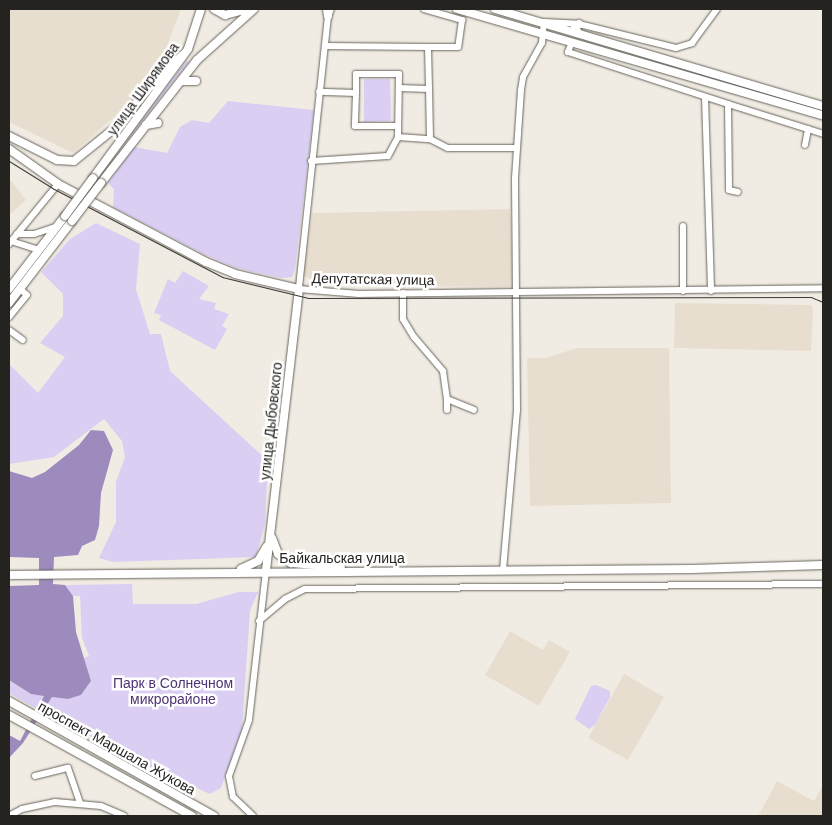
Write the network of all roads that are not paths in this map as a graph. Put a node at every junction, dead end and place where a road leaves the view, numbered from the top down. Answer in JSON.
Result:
{"nodes":[{"id":1,"x":201,"y":9,"type":"edge"},
{"id":2,"x":214,"y":9,"type":"edge"},
{"id":3,"x":248,"y":9,"type":"edge"},
{"id":4,"x":254,"y":9,"type":"edge"},
{"id":5,"x":424,"y":9,"type":"edge"},
{"id":6,"x":457,"y":9,"type":"edge"},
{"id":7,"x":495,"y":9,"type":"edge"},
{"id":8,"x":717,"y":9,"type":"edge"},
{"id":9,"x":329,"y":11,"type":"edge"},
{"id":10,"x":471,"y":13,"type":"junction"},
{"id":11,"x":455,"y":17,"type":"junction"},
{"id":12,"x":544,"y":22,"type":"junction"},
{"id":13,"x":579,"y":24,"type":"junction"},
{"id":14,"x":578,"y":33,"type":"junction"},
{"id":15,"x":541,"y":34,"type":"junction"},
{"id":16,"x":572,"y":42,"type":"junction"},
{"id":17,"x":325,"y":46,"type":"junction"},
{"id":18,"x":428,"y":47,"type":"junction"},
{"id":19,"x":184,"y":54,"type":"junction"},
{"id":20,"x":196,"y":81,"type":"dead end"},
{"id":21,"x":174,"y":87,"type":"junction"},
{"id":22,"x":399,"y":88,"type":"junction"},
{"id":23,"x":429,"y":89,"type":"junction"},
{"id":24,"x":319,"y":92,"type":"junction"},
{"id":25,"x":356,"y":93,"type":"junction"},
{"id":26,"x":705,"y":97,"type":"junction"},
{"id":27,"x":728,"y":104,"type":"junction"},
{"id":28,"x":823,"y":106,"type":"edge"},
{"id":29,"x":823,"y":115,"type":"edge"},
{"id":30,"x":158,"y":122,"type":"dead end"},
{"id":31,"x":146,"y":124,"type":"junction"},
{"id":32,"x":398,"y":126,"type":"junction"},
{"id":33,"x":808,"y":129,"type":"junction"},
{"id":34,"x":823,"y":134,"type":"edge"},
{"id":35,"x":9,"y":136,"type":"edge"},
{"id":36,"x":398,"y":136,"type":"junction"},
{"id":37,"x":430,"y":139,"type":"junction"},
{"id":38,"x":27,"y":145,"type":"junction"},
{"id":39,"x":805,"y":145,"type":"dead end"},
{"id":40,"x":518,"y":148,"type":"junction"},
{"id":41,"x":9,"y":149,"type":"edge"},
{"id":42,"x":311,"y":161,"type":"junction"},
{"id":43,"x":24,"y":162,"type":"junction"},
{"id":44,"x":58,"y":184,"type":"junction"},
{"id":45,"x":738,"y":192,"type":"dead end"},
{"id":46,"x":684,"y":226,"type":"dead end"},
{"id":47,"x":56,"y":227,"type":"junction"},
{"id":48,"x":17,"y":234,"type":"junction"},
{"id":49,"x":45,"y":241,"type":"junction"},
{"id":50,"x":10,"y":242,"type":"edge"},
{"id":51,"x":52,"y":247,"type":"junction"},
{"id":52,"x":39,"y":250,"type":"junction"},
{"id":53,"x":299,"y":288,"type":"junction"},
{"id":54,"x":823,"y":288,"type":"edge"},
{"id":55,"x":9,"y":289,"type":"edge"},
{"id":56,"x":20,"y":289,"type":"junction"},
{"id":57,"x":683,"y":291,"type":"junction"},
{"id":58,"x":711,"y":291,"type":"junction"},
{"id":59,"x":404,"y":293,"type":"junction"},
{"id":60,"x":517,"y":293,"type":"junction"},
{"id":61,"x":9,"y":303,"type":"edge"},
{"id":62,"x":9,"y":317,"type":"edge"},
{"id":63,"x":9,"y":330,"type":"edge"},
{"id":64,"x":23,"y":340,"type":"dead end"},
{"id":65,"x":447,"y":399,"type":"junction"},
{"id":66,"x":447,"y":410,"type":"dead end"},
{"id":67,"x":474,"y":410,"type":"dead end"},
{"id":68,"x":271,"y":537,"type":"junction"},
{"id":69,"x":823,"y":564,"type":"edge"},
{"id":70,"x":266,"y":570,"type":"junction"},
{"id":71,"x":348,"y":570,"type":"junction"},
{"id":72,"x":503,"y":570,"type":"junction"},
{"id":73,"x":238,"y":571,"type":"junction"},
{"id":74,"x":9,"y":575,"type":"edge"},
{"id":75,"x":823,"y":584,"type":"edge"},
{"id":76,"x":259,"y":621,"type":"junction"},
{"id":77,"x":9,"y":701,"type":"edge"},
{"id":78,"x":9,"y":715,"type":"edge"},
{"id":79,"x":35,"y":776,"type":"dead end"},
{"id":80,"x":80,"y":802,"type":"junction"},
{"id":81,"x":9,"y":816,"type":"edge"},
{"id":82,"x":124,"y":816,"type":"edge"},
{"id":83,"x":192,"y":816,"type":"edge"},
{"id":84,"x":214,"y":816,"type":"edge"},
{"id":85,"x":253,"y":816,"type":"edge"}],
"edges":[{"from":1,"to":19,"type":"main road","name":"улица Ширямова"},
{"from":2,"to":3,"type":"main road"},
{"from":4,"to":21,"type":"main road"},
{"from":5,"to":11,"type":"street"},
{"from":6,"to":10,"type":"main road"},
{"from":7,"to":12,"type":"main road"},
{"from":8,"to":13,"type":"street"},
{"from":9,"to":17,"type":"street","name":"улица Дыбовского"},
{"from":10,"to":11,"type":"street"},
{"from":10,"to":15,"type":"main road"},
{"from":11,"to":18,"type":"street"},
{"from":12,"to":13,"type":"street"},
{"from":12,"to":14,"type":"main road"},
{"from":12,"to":15,"type":"street"},
{"from":13,"to":14,"type":"main road"},
{"from":14,"to":28,"type":"main road"},
{"from":15,"to":16,"type":"main road"},
{"from":15,"to":40,"type":"street"},
{"from":16,"to":26,"type":"street"},
{"from":16,"to":29,"type":"main road"},
{"from":17,"to":18,"type":"street"},
{"from":17,"to":24,"type":"street","name":"улица Дыбовского"},
{"from":18,"to":23,"type":"street"},
{"from":19,"to":38,"type":"main road"},
{"from":19,"to":47,"type":"main road","name":"улица Ширямова","bridge":true},
{"from":20,"to":21,"type":"main road"},
{"from":21,"to":31,"type":"main road"},
{"from":22,"to":23,"type":"street"},
{"from":22,"to":25,"type":"street"},
{"from":22,"to":32,"type":"street"},
{"from":23,"to":37,"type":"street"},
{"from":24,"to":25,"type":"street"},
{"from":24,"to":42,"type":"street","name":"улица Дыбовского"},
{"from":25,"to":32,"type":"street"},
{"from":26,"to":27,"type":"street"},
{"from":26,"to":58,"type":"street"},
{"from":27,"to":33,"type":"street"},
{"from":27,"to":45,"type":"street"},
{"from":30,"to":31,"type":"main road"},
{"from":31,"to":51,"type":"main road","bridge":true},
{"from":32,"to":36,"type":"street"},
{"from":33,"to":34,"type":"street"},
{"from":33,"to":39,"type":"street"},
{"from":35,"to":38,"type":"main road"},
{"from":36,"to":37,"type":"street"},
{"from":36,"to":42,"type":"street"},
{"from":37,"to":40,"type":"street"},
{"from":38,"to":43,"type":"main road"},
{"from":40,"to":60,"type":"street"},
{"from":41,"to":43,"type":"main road","name":"Депутатская улица"},
{"from":42,"to":53,"type":"street","name":"улица Дыбовского"},
{"from":43,"to":44,"type":"main road","name":"Депутатская улица"},
{"from":44,"to":48,"type":"street"},
{"from":44,"to":53,"type":"main road","name":"Депутатская улица"},
{"from":46,"to":57,"type":"street"},
{"from":47,"to":48,"type":"street"},
{"from":47,"to":49,"type":"main road"},
{"from":48,"to":50,"type":"street"},
{"from":49,"to":51,"type":"main road"},
{"from":49,"to":52,"type":"main road"},
{"from":50,"to":52,"type":"street"},
{"from":51,"to":56,"type":"main road"},
{"from":52,"to":55,"type":"main road"},
{"from":53,"to":59,"type":"street","name":"Депутатская улица"},
{"from":53,"to":68,"type":"main road","name":"улица Дыбовского"},
{"from":54,"to":58,"type":"street","name":"Депутатская улица"},
{"from":56,"to":61,"type":"main road"},
{"from":56,"to":62,"type":"street"},
{"from":57,"to":58,"type":"street","name":"Депутатская улица"},
{"from":57,"to":60,"type":"street","name":"Депутатская улица"},
{"from":59,"to":60,"type":"street","name":"Депутатская улица"},
{"from":59,"to":65,"type":"street"},
{"from":60,"to":72,"type":"street"},
{"from":63,"to":64,"type":"street"},
{"from":65,"to":66,"type":"street"},
{"from":65,"to":67,"type":"street"},
{"from":68,"to":70,"type":"main road","name":"улица Дыбовского"},
{"from":68,"to":71,"type":"main road"},
{"from":68,"to":73,"type":"main road"},
{"from":69,"to":72,"type":"main road","name":"Байкальская улица"},
{"from":70,"to":71,"type":"main road","name":"Байкальская улица"},
{"from":70,"to":73,"type":"main road","name":"Байкальская улица"},
{"from":70,"to":76,"type":"street","name":"улица Дыбовского"},
{"from":71,"to":72,"type":"main road","name":"Байкальская улица"},
{"from":73,"to":74,"type":"main road","name":"Байкальская улица"},
{"from":75,"to":76,"type":"street"},
{"from":76,"to":85,"type":"street","name":"улица Дыбовского"},
{"from":77,"to":84,"type":"main road","name":"проспект Маршала Жукова"},
{"from":78,"to":83,"type":"main road","name":"проспект Маршала Жукова"},
{"from":79,"to":80,"type":"street"},
{"from":80,"to":81,"type":"street"},
{"from":80,"to":82,"type":"street"}]}
